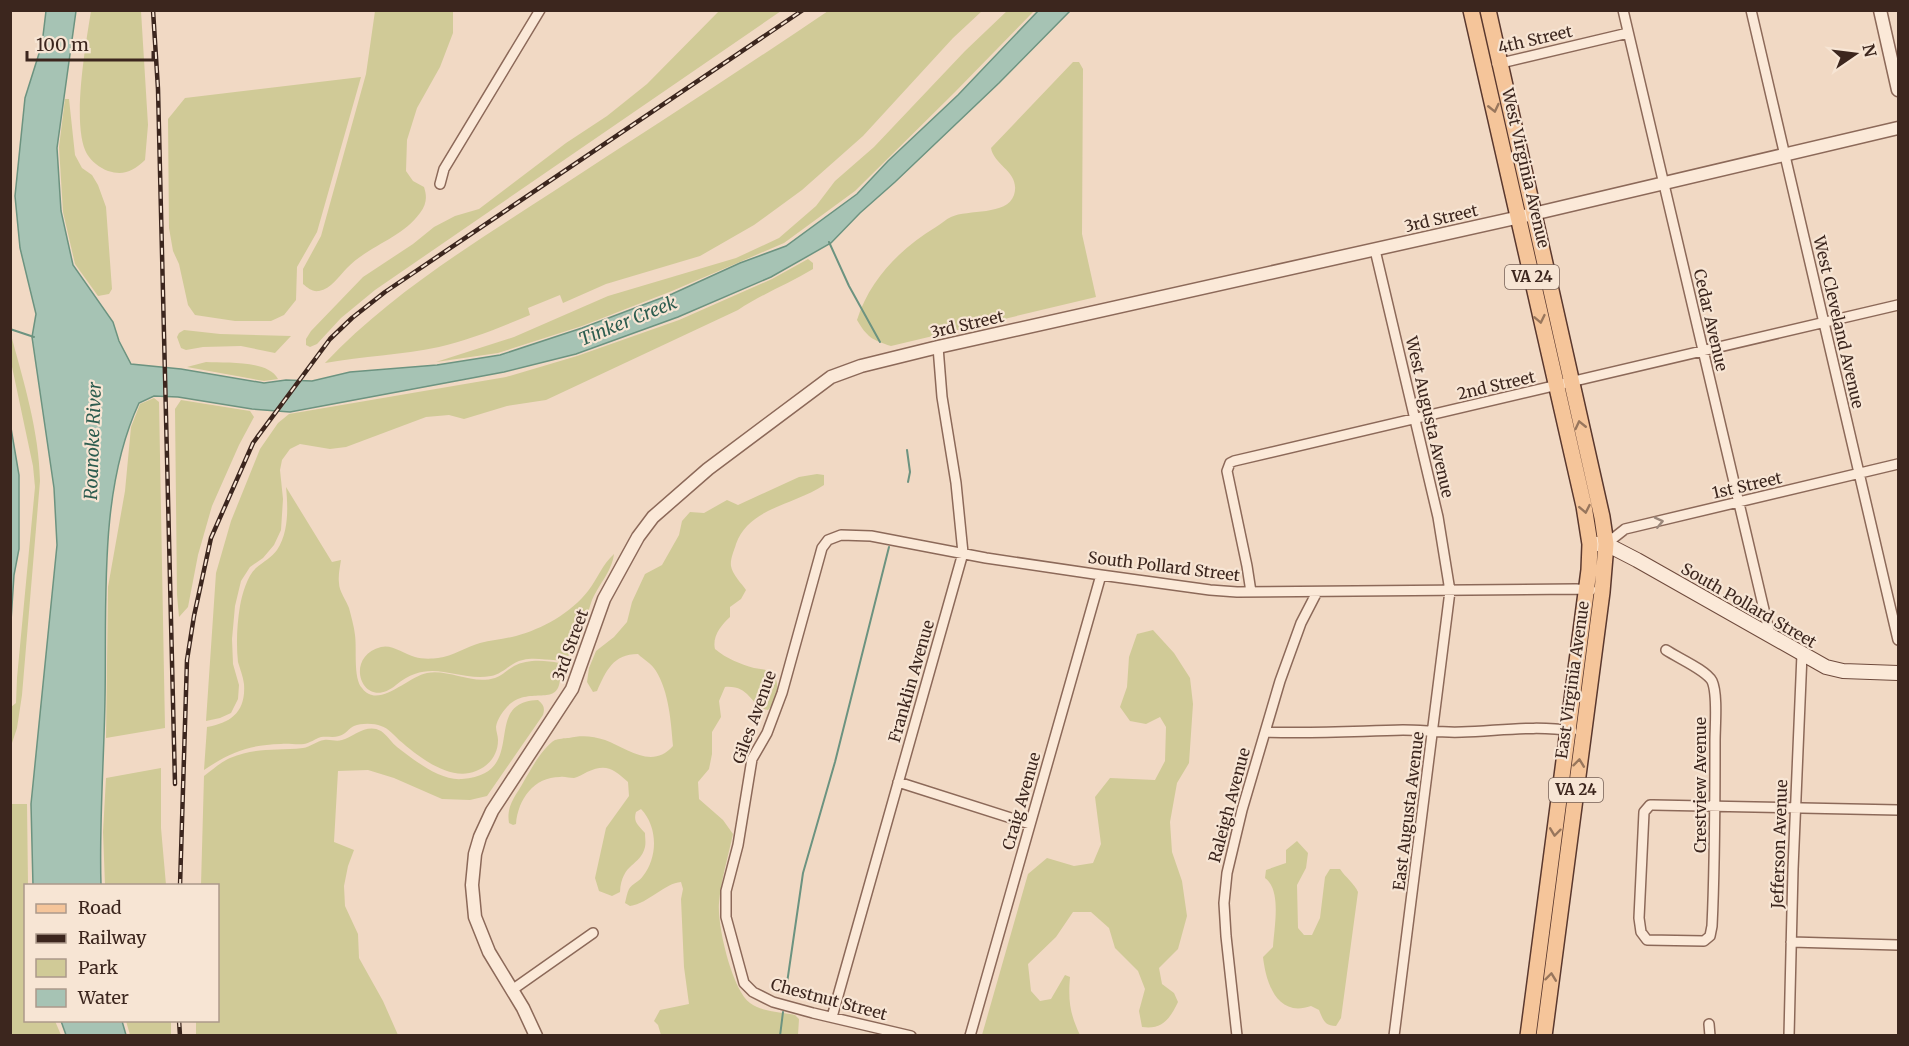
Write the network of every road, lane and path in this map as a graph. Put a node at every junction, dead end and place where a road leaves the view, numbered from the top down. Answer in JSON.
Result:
{"nodes":[{"id":1,"x":540,"y":10,"type":"edge"},
{"id":2,"x":1471,"y":10,"type":"edge"},
{"id":3,"x":1488,"y":10,"type":"edge"},
{"id":4,"x":1623,"y":10,"type":"edge"},
{"id":5,"x":1751,"y":10,"type":"edge"},
{"id":6,"x":1880,"y":10,"type":"edge"},
{"id":7,"x":1628,"y":33,"type":"junction"},
{"id":8,"x":1492,"y":65,"type":"junction"},
{"id":9,"x":1899,"y":90,"type":"edge"},
{"id":10,"x":1899,"y":128,"type":"edge"},
{"id":11,"x":1785,"y":156,"type":"junction"},
{"id":12,"x":440,"y":184,"type":"dead end"},
{"id":13,"x":1664,"y":184,"type":"junction"},
{"id":14,"x":1526,"y":216,"type":"junction"},
{"id":15,"x":1375,"y":250,"type":"junction"},
{"id":16,"x":1899,"y":305,"type":"edge"},
{"id":17,"x":1824,"y":324,"type":"junction"},
{"id":18,"x":938,"y":348,"type":"junction"},
{"id":19,"x":1703,"y":352,"type":"junction"},
{"id":20,"x":1564,"y":385,"type":"junction"},
{"id":21,"x":1415,"y":419,"type":"junction"},
{"id":22,"x":1899,"y":464,"type":"edge"},
{"id":23,"x":1860,"y":474,"type":"junction"},
{"id":24,"x":1738,"y":502,"type":"junction"},
{"id":25,"x":833,"y":538,"type":"joint"},
{"id":26,"x":1598,"y":544,"type":"junction"},
{"id":27,"x":963,"y":553,"type":"junction"},
{"id":28,"x":1101,"y":575,"type":"junction"},
{"id":29,"x":1586,"y":589,"type":"junction"},
{"id":30,"x":1450,"y":591,"type":"junction"},
{"id":31,"x":1251,"y":592,"type":"junction"},
{"id":32,"x":1317,"y":592,"type":"junction"},
{"id":33,"x":1602,"y":592,"type":"junction"},
{"id":34,"x":1770,"y":635,"type":"junction"},
{"id":35,"x":1899,"y":640,"type":"edge"},
{"id":36,"x":1666,"y":650,"type":"dead end"},
{"id":37,"x":1802,"y":654,"type":"junction"},
{"id":38,"x":1899,"y":673,"type":"edge"},
{"id":39,"x":1265,"y":732,"type":"junction"},
{"id":40,"x":1434,"y":732,"type":"junction"},
{"id":41,"x":1575,"y":732,"type":"junction"},
{"id":42,"x":898,"y":782,"type":"junction"},
{"id":43,"x":1715,"y":806,"type":"junction"},
{"id":44,"x":1795,"y":807,"type":"junction"},
{"id":45,"x":1899,"y":810,"type":"edge"},
{"id":46,"x":1030,"y":824,"type":"junction"},
{"id":47,"x":730,"y":878,"type":"joint"},
{"id":48,"x":592,"y":933,"type":"dead end"},
{"id":49,"x":1791,"y":942,"type":"junction"},
{"id":50,"x":1899,"y":945,"type":"edge"},
{"id":51,"x":512,"y":990,"type":"junction"},
{"id":52,"x":832,"y":1017,"type":"junction"},
{"id":53,"x":1709,"y":1024,"type":"dead end"},
{"id":54,"x":536,"y":1035,"type":"edge"},
{"id":55,"x":910,"y":1035,"type":"edge"},
{"id":56,"x":970,"y":1035,"type":"edge"},
{"id":57,"x":1237,"y":1035,"type":"edge"},
{"id":58,"x":1394,"y":1035,"type":"edge"},
{"id":59,"x":1528,"y":1035,"type":"edge"},
{"id":60,"x":1544,"y":1035,"type":"edge"},
{"id":61,"x":1710,"y":1035,"type":"edge"},
{"id":62,"x":1789,"y":1035,"type":"edge"}],
"edges":[{"from":1,"to":12,"type":"street"},
{"from":2,"to":8,"type":"main road","name":"West Virginia Avenue","number":"VA 24"},
{"from":3,"to":8,"type":"main road","name":"West Virginia Avenue","number":"VA 24"},
{"from":4,"to":7,"type":"street","name":"Cedar Avenue"},
{"from":5,"to":11,"type":"street","name":"West Cleveland Avenue"},
{"from":6,"to":9,"type":"street"},
{"from":7,"to":8,"type":"street","name":"4th Street"},
{"from":7,"to":13,"type":"street","name":"Cedar Avenue"},
{"from":8,"to":14,"type":"main road","name":"West Virginia Avenue","number":"VA 24"},
{"from":10,"to":11,"type":"street","name":"3rd Street"},
{"from":11,"to":13,"type":"street","name":"3rd Street"},
{"from":11,"to":17,"type":"street","name":"West Cleveland Avenue"},
{"from":13,"to":14,"type":"street","name":"3rd Street"},
{"from":13,"to":19,"type":"street","name":"Cedar Avenue"},
{"from":14,"to":15,"type":"street","name":"3rd Street"},
{"from":14,"to":20,"type":"main road","name":"West Virginia Avenue","number":"VA 24"},
{"from":15,"to":18,"type":"street","name":"3rd Street"},
{"from":15,"to":21,"type":"street","name":"West Augusta Avenue"},
{"from":16,"to":17,"type":"street","name":"2nd Street"},
{"from":17,"to":19,"type":"street","name":"2nd Street"},
{"from":17,"to":23,"type":"street","name":"West Cleveland Avenue"},
{"from":18,"to":27,"type":"street","name":"Franklin Avenue"},
{"from":18,"to":51,"type":"street","name":"3rd Street"},
{"from":19,"to":20,"type":"street","name":"2nd Street"},
{"from":19,"to":24,"type":"street","name":"Cedar Avenue"},
{"from":20,"to":21,"type":"street","name":"2nd Street"},
{"from":20,"to":26,"type":"main road","name":"West Virginia Avenue","number":"VA 24"},
{"from":21,"to":30,"type":"street","name":"West Augusta Avenue"},
{"from":21,"to":31,"type":"street","name":"2nd Street"},
{"from":22,"to":23,"type":"street","name":"1st Street"},
{"from":23,"to":24,"type":"street","name":"1st Street"},
{"from":23,"to":35,"type":"street","name":"West Cleveland Avenue"},
{"from":26,"to":24,"type":"street","name":"1st Street","one_way":true},
{"from":24,"to":34,"type":"street","name":"Cedar Avenue"},
{"from":25,"to":27,"type":"street","name":"South Pollard Street"},
{"from":25,"to":47,"type":"street","name":"Giles Avenue"},
{"from":26,"to":29,"type":"main road","name":"East Virginia Avenue","number":"VA 24"},
{"from":26,"to":33,"type":"main road","name":"East Virginia Avenue","number":"VA 24"},
{"from":26,"to":34,"type":"main road","name":"South Pollard Street"},
{"from":27,"to":28,"type":"street","name":"South Pollard Street"},
{"from":27,"to":42,"type":"street","name":"Franklin Avenue"},
{"from":28,"to":31,"type":"street","name":"South Pollard Street"},
{"from":28,"to":46,"type":"street","name":"Craig Avenue"},
{"from":29,"to":30,"type":"street","name":"South Pollard Street"},
{"from":29,"to":33,"type":"street","name":"South Pollard Street"},
{"from":29,"to":41,"type":"main road","name":"East Virginia Avenue","number":"VA 24"},
{"from":30,"to":32,"type":"street","name":"South Pollard Street"},
{"from":30,"to":40,"type":"street","name":"East Augusta Avenue"},
{"from":31,"to":32,"type":"street","name":"South Pollard Street"},
{"from":32,"to":39,"type":"street","name":"Raleigh Avenue"},
{"from":33,"to":41,"type":"main road","name":"East Virginia Avenue","number":"VA 24"},
{"from":34,"to":37,"type":"main road","name":"South Pollard Street"},
{"from":36,"to":43,"type":"street","name":"Crestview Avenue"},
{"from":37,"to":38,"type":"main road","name":"South Pollard Street"},
{"from":37,"to":44,"type":"street","name":"Jefferson Avenue"},
{"from":39,"to":40,"type":"street"},
{"from":39,"to":57,"type":"street","name":"Raleigh Avenue"},
{"from":40,"to":41,"type":"street"},
{"from":40,"to":58,"type":"street","name":"East Augusta Avenue"},
{"from":41,"to":59,"type":"main road","name":"East Virginia Avenue","number":"VA 24","one_way":true},
{"from":60,"to":41,"type":"main road","name":"East Virginia Avenue","number":"VA 24","one_way":true},
{"from":42,"to":46,"type":"street"},
{"from":42,"to":52,"type":"street","name":"Franklin Avenue"},
{"from":43,"to":43,"type":"street","name":"Crestview Avenue"},
{"from":43,"to":44,"type":"street"},
{"from":44,"to":45,"type":"street"},
{"from":44,"to":49,"type":"street","name":"Jefferson Avenue"},
{"from":46,"to":56,"type":"street","name":"Craig Avenue"},
{"from":47,"to":52,"type":"street","name":"Chestnut Street"},
{"from":48,"to":51,"type":"street"},
{"from":49,"to":50,"type":"street"},
{"from":49,"to":62,"type":"street","name":"Jefferson Avenue"},
{"from":51,"to":54,"type":"street","name":"3rd Street"},
{"from":52,"to":55,"type":"street","name":"Chestnut Street"},
{"from":53,"to":61,"type":"street"}]}
